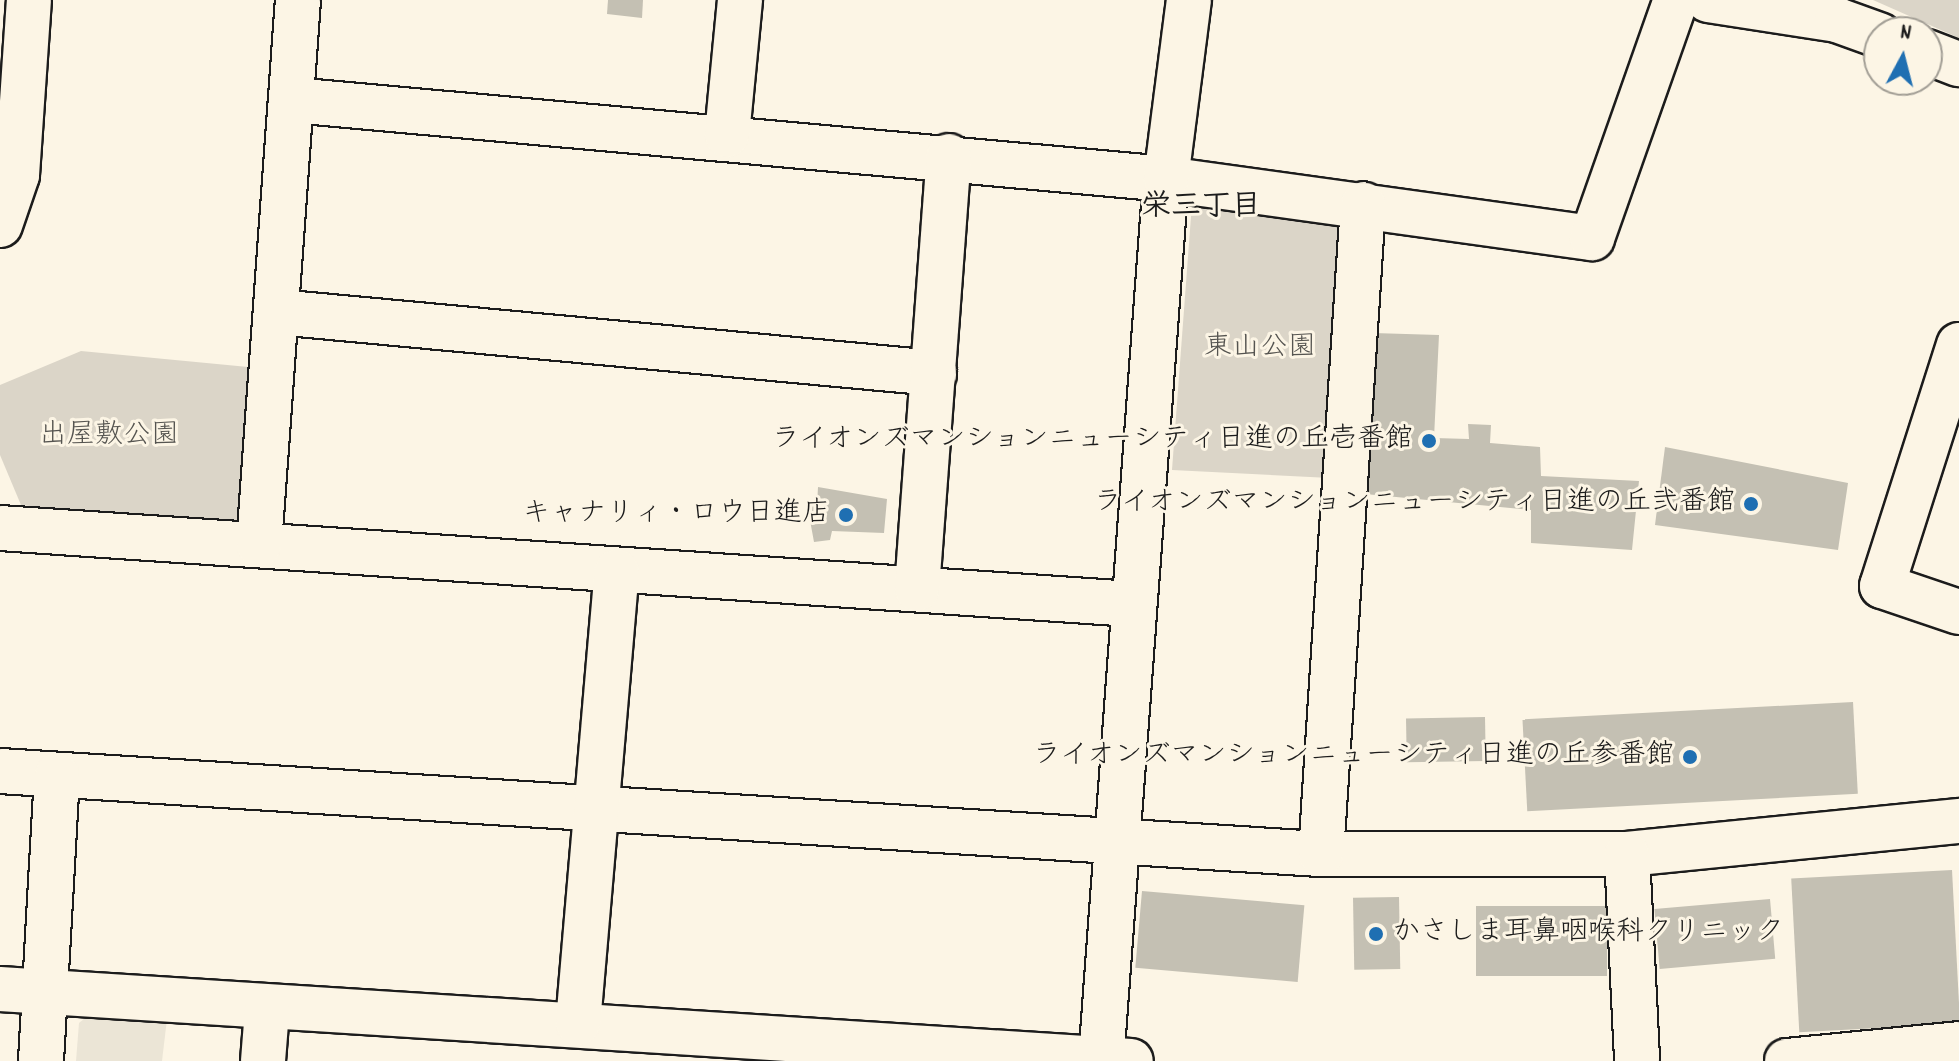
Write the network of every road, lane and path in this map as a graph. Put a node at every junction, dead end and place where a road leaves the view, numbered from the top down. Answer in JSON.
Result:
{"nodes":[{"id":1,"x":29,"y":0,"type":"edge"},
{"id":2,"x":298,"y":0,"type":"edge"},
{"id":3,"x":740,"y":0,"type":"edge"},
{"id":4,"x":1189,"y":0,"type":"edge"},
{"id":5,"x":1676,"y":0,"type":"edge"},
{"id":6,"x":1708,"y":0,"type":"edge"},
{"id":7,"x":1863,"y":29,"type":"edge"},
{"id":8,"x":292,"y":100,"type":"junction"},
{"id":9,"x":727,"y":135,"type":"junction"},
{"id":10,"x":949,"y":156,"type":"junction"},
{"id":11,"x":1166,"y":179,"type":"junction"},
{"id":12,"x":1363,"y":204,"type":"junction"},
{"id":13,"x":0,"y":225,"type":"edge"},
{"id":14,"x":277,"y":312,"type":"junction"},
{"id":15,"x":1956,"y":362,"type":"edge"},
{"id":16,"x":934,"y":373,"type":"junction"},
{"id":17,"x":3,"y":521,"type":"edge"},
{"id":18,"x":259,"y":545,"type":"junction"},
{"id":19,"x":617,"y":572,"type":"junction"},
{"id":20,"x":917,"y":589,"type":"junction"},
{"id":21,"x":1131,"y":604,"type":"junction"},
{"id":22,"x":1959,"y":612,"type":"edge"},
{"id":23,"x":0,"y":771,"type":"edge"},
{"id":24,"x":57,"y":775,"type":"junction"},
{"id":25,"x":592,"y":808,"type":"junction"},
{"id":26,"x":1959,"y":821,"type":"edge"},
{"id":27,"x":1120,"y":841,"type":"junction"},
{"id":28,"x":1321,"y":854,"type":"junction"},
{"id":29,"x":1627,"y":854,"type":"junction"},
{"id":30,"x":0,"y":989,"type":"edge"},
{"id":31,"x":46,"y":993,"type":"junction"},
{"id":32,"x":267,"y":1010,"type":"junction"},
{"id":33,"x":578,"y":1023,"type":"junction"},
{"id":34,"x":1959,"y":1044,"type":"edge"},
{"id":35,"x":910,"y":1056,"type":"edge"},
{"id":36,"x":1111,"y":1060,"type":"edge"},
{"id":37,"x":41,"y":1061,"type":"edge"},
{"id":38,"x":263,"y":1061,"type":"edge"},
{"id":39,"x":1637,"y":1061,"type":"edge"},
{"id":40,"x":1787,"y":1061,"type":"edge"}],
"edges":[{"from":1,"to":13,"type":"street"},
{"from":2,"to":8,"type":"street"},
{"from":3,"to":9,"type":"street"},
{"from":4,"to":11,"type":"street"},
{"from":5,"to":12,"type":"street"},
{"from":6,"to":7,"type":"street"},
{"from":8,"to":9,"type":"street"},
{"from":8,"to":14,"type":"street"},
{"from":9,"to":10,"type":"street"},
{"from":10,"to":11,"type":"street"},
{"from":10,"to":16,"type":"street"},
{"from":11,"to":12,"type":"street"},
{"from":11,"to":21,"type":"street"},
{"from":12,"to":28,"type":"street"},
{"from":14,"to":16,"type":"street"},
{"from":14,"to":18,"type":"street"},
{"from":15,"to":22,"type":"street"},
{"from":16,"to":20,"type":"street"},
{"from":17,"to":18,"type":"street"},
{"from":18,"to":19,"type":"street"},
{"from":19,"to":20,"type":"street"},
{"from":19,"to":25,"type":"street"},
{"from":20,"to":21,"type":"street"},
{"from":21,"to":27,"type":"street"},
{"from":23,"to":24,"type":"street"},
{"from":24,"to":25,"type":"street"},
{"from":24,"to":31,"type":"street"},
{"from":25,"to":27,"type":"street"},
{"from":25,"to":33,"type":"street"},
{"from":26,"to":29,"type":"street"},
{"from":27,"to":28,"type":"street"},
{"from":27,"to":36,"type":"street"},
{"from":28,"to":29,"type":"street"},
{"from":29,"to":39,"type":"street"},
{"from":30,"to":31,"type":"street"},
{"from":31,"to":32,"type":"street"},
{"from":31,"to":37,"type":"street"},
{"from":32,"to":33,"type":"street"},
{"from":32,"to":38,"type":"street"},
{"from":33,"to":35,"type":"street"},
{"from":34,"to":40,"type":"street"},
{"from":35,"to":36,"type":"street"}]}
